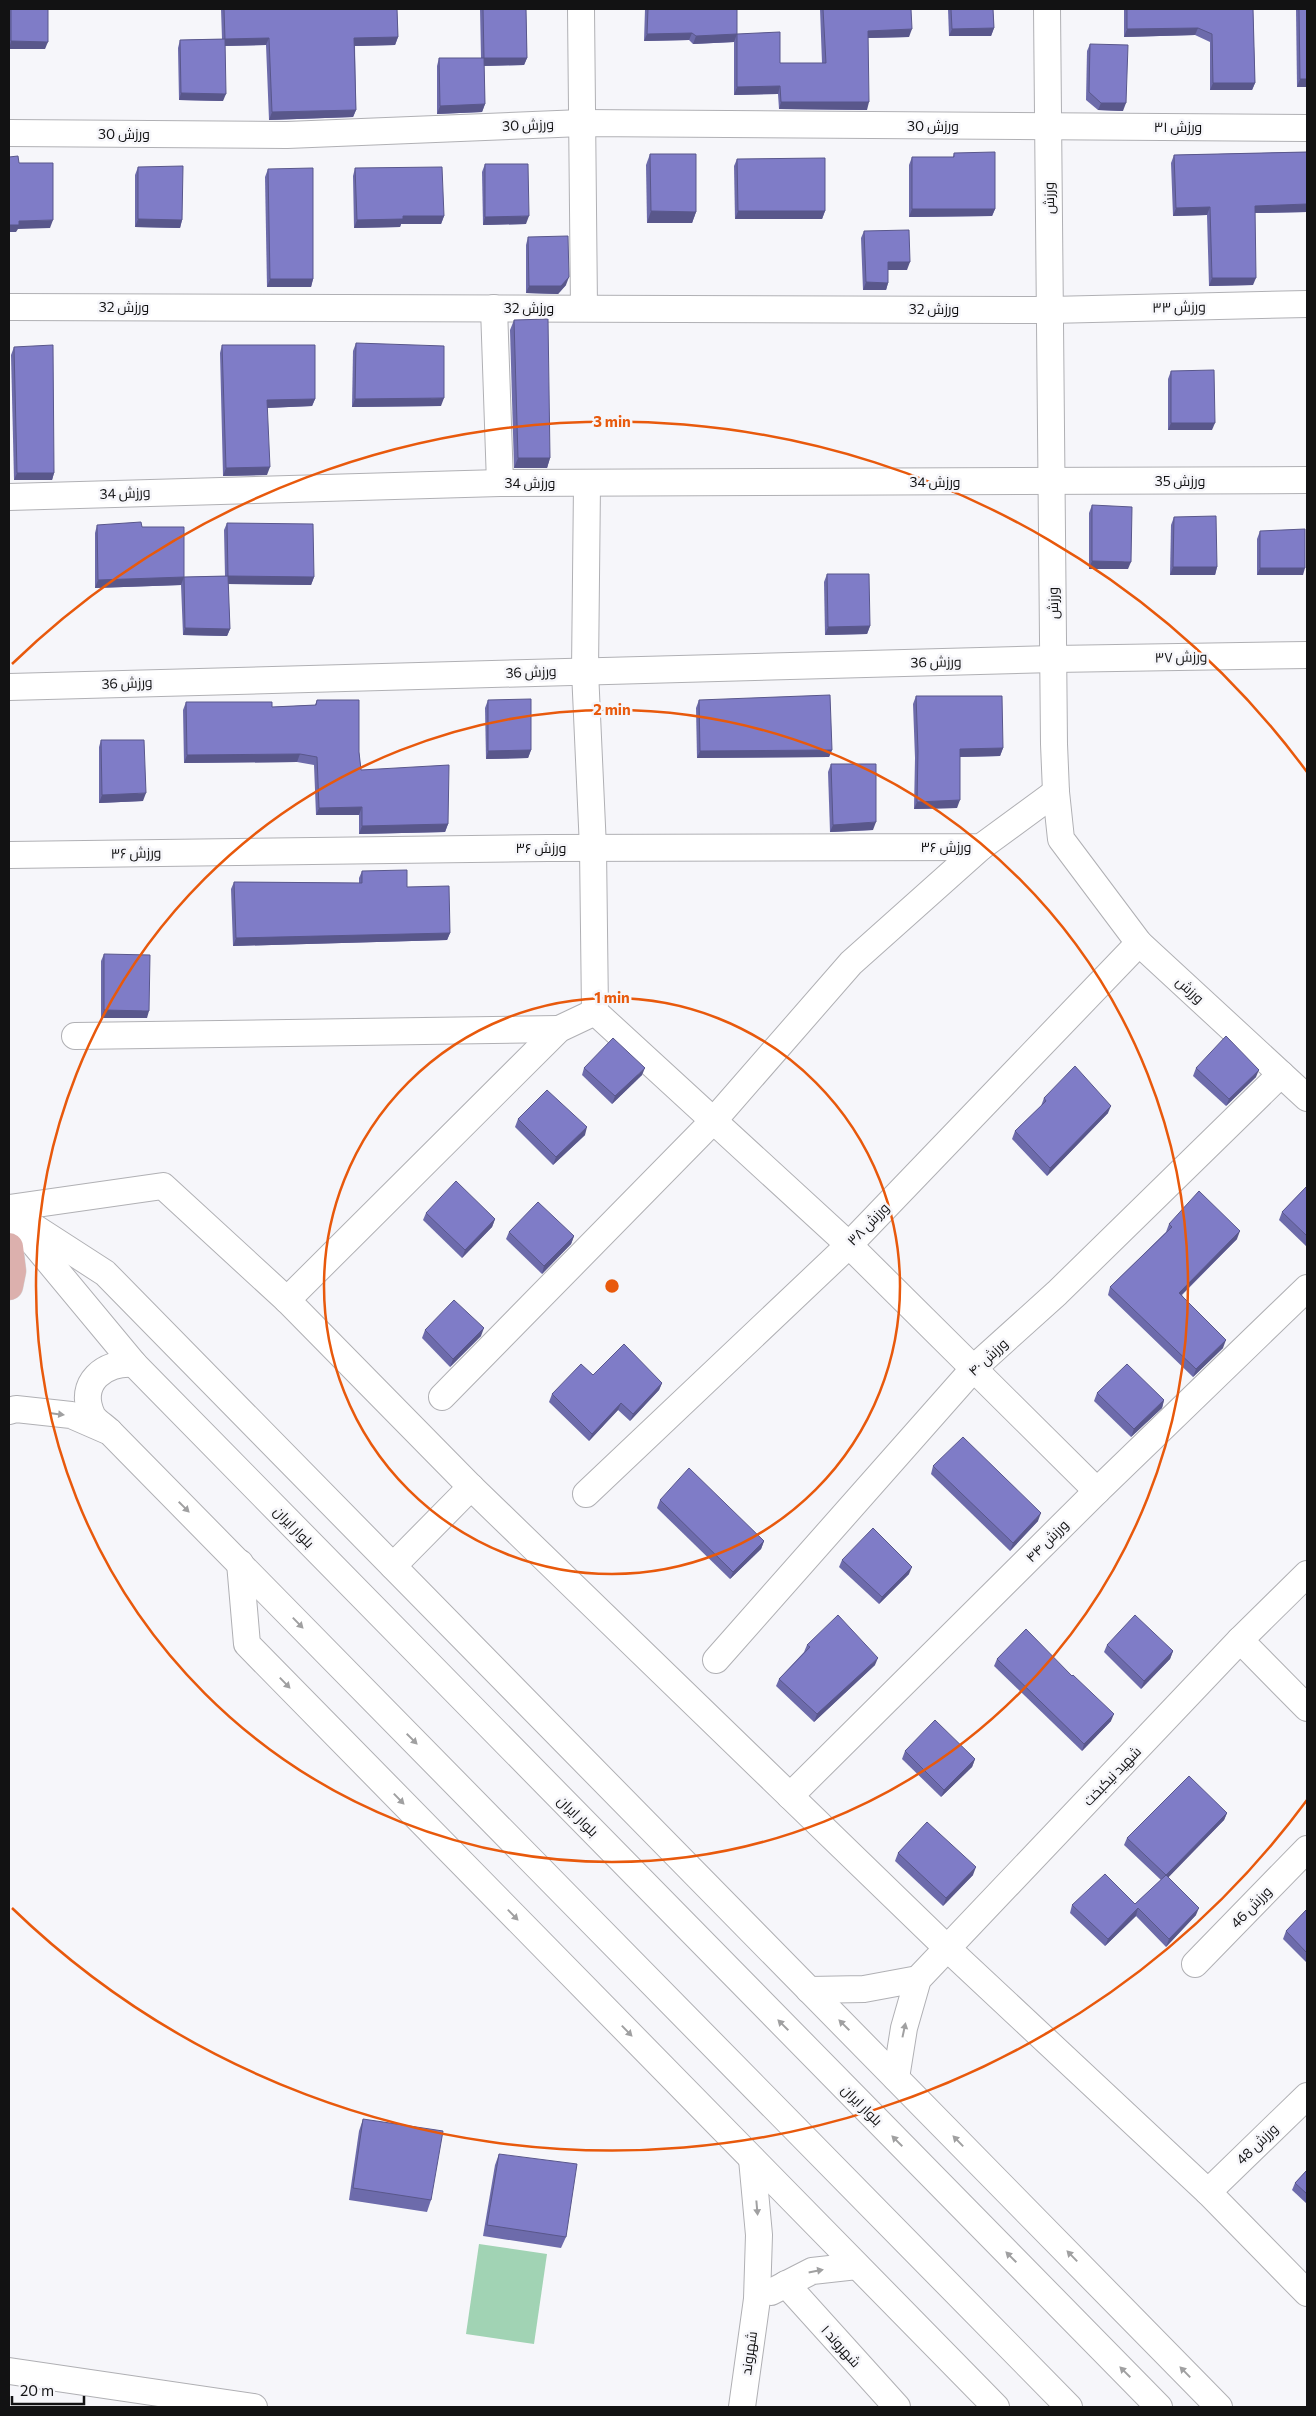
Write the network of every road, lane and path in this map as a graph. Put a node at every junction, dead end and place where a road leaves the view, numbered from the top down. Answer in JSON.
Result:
{"nodes":[{"id":1,"x":581,"y":9,"type":"edge"},
{"id":2,"x":1047,"y":9,"type":"edge"},
{"id":3,"x":582,"y":123,"type":"junction"},
{"id":4,"x":1048,"y":127,"type":"junction"},
{"id":5,"x":1307,"y":128,"type":"edge"},
{"id":6,"x":9,"y":132,"type":"edge"},
{"id":7,"x":1307,"y":304,"type":"edge"},
{"id":8,"x":9,"y":306,"type":"edge"},
{"id":9,"x":494,"y":308,"type":"junction"},
{"id":10,"x":584,"y":308,"type":"junction"},
{"id":11,"x":1050,"y":310,"type":"junction"},
{"id":12,"x":1307,"y":480,"type":"edge"},
{"id":13,"x":1052,"y":481,"type":"junction"},
{"id":14,"x":500,"y":483,"type":"junction"},
{"id":15,"x":587,"y":484,"type":"junction"},
{"id":16,"x":9,"y":497,"type":"edge"},
{"id":17,"x":1307,"y":655,"type":"edge"},
{"id":18,"x":1054,"y":659,"type":"junction"},
{"id":19,"x":585,"y":671,"type":"junction"},
{"id":20,"x":9,"y":687,"type":"edge"},
{"id":21,"x":1056,"y":792,"type":"junction"},
{"id":22,"x":981,"y":847,"type":"junction"},
{"id":23,"x":593,"y":848,"type":"junction"},
{"id":24,"x":9,"y":855,"type":"edge"},
{"id":25,"x":1139,"y":942,"type":"junction"},
{"id":26,"x":595,"y":1012,"type":"junction"},
{"id":27,"x":559,"y":1029,"type":"junction"},
{"id":28,"x":75,"y":1036,"type":"dead end"},
{"id":29,"x":1281,"y":1074,"type":"junction"},
{"id":30,"x":1307,"y":1098,"type":"edge"},
{"id":31,"x":715,"y":1119,"type":"junction"},
{"id":32,"x":9,"y":1211,"type":"edge"},
{"id":33,"x":849,"y":1245,"type":"junction"},
{"id":34,"x":9,"y":1247,"type":"edge"},
{"id":35,"x":9,"y":1286,"type":"edge"},
{"id":36,"x":1307,"y":1288,"type":"edge"},
{"id":37,"x":287,"y":1300,"type":"junction"},
{"id":38,"x":134,"y":1364,"type":"junction"},
{"id":39,"x":974,"y":1367,"type":"junction"},
{"id":40,"x":442,"y":1397,"type":"dead end"},
{"id":41,"x":9,"y":1411,"type":"edge"},
{"id":42,"x":110,"y":1432,"type":"junction"},
{"id":43,"x":471,"y":1486,"type":"junction"},
{"id":44,"x":1098,"y":1491,"type":"junction"},
{"id":45,"x":586,"y":1494,"type":"dead end"},
{"id":46,"x":240,"y":1563,"type":"junction"},
{"id":47,"x":393,"y":1566,"type":"junction"},
{"id":48,"x":1307,"y":1574,"type":"edge"},
{"id":49,"x":1240,"y":1640,"type":"junction"},
{"id":50,"x":716,"y":1660,"type":"dead end"},
{"id":51,"x":1307,"y":1708,"type":"edge"},
{"id":52,"x":790,"y":1796,"type":"junction"},
{"id":53,"x":1307,"y":1849,"type":"edge"},
{"id":54,"x":947,"y":1948,"type":"junction"},
{"id":55,"x":1194,"y":1964,"type":"dead end"},
{"id":56,"x":918,"y":1979,"type":"junction"},
{"id":57,"x":810,"y":1990,"type":"junction"},
{"id":58,"x":896,"y":2078,"type":"junction"},
{"id":59,"x":1307,"y":2096,"type":"edge"},
{"id":60,"x":752,"y":2159,"type":"junction"},
{"id":61,"x":1208,"y":2192,"type":"junction"},
{"id":62,"x":857,"y":2266,"type":"junction"},
{"id":63,"x":786,"y":2284,"type":"junction"},
{"id":64,"x":1307,"y":2293,"type":"edge"},
{"id":65,"x":757,"y":2299,"type":"junction"},
{"id":66,"x":9,"y":2372,"type":"edge"},
{"id":67,"x":254,"y":2407,"type":"edge"},
{"id":68,"x":742,"y":2407,"type":"edge"},
{"id":69,"x":897,"y":2407,"type":"edge"},
{"id":70,"x":996,"y":2407,"type":"edge"},
{"id":71,"x":1069,"y":2407,"type":"edge"},
{"id":72,"x":1159,"y":2407,"type":"edge"},
{"id":73,"x":1220,"y":2407,"type":"edge"}],
"edges":[{"from":1,"to":3,"type":"street"},
{"from":2,"to":4,"type":"street","name":"ورزش"},
{"from":3,"to":4,"type":"street","name":"ورزش 30"},
{"from":3,"to":6,"type":"street","name":"ورزش 30"},
{"from":3,"to":10,"type":"street"},
{"from":4,"to":5,"type":"street","name":"ورزش ۳۱"},
{"from":4,"to":11,"type":"street","name":"ورزش"},
{"from":7,"to":11,"type":"street","name":"ورزش ۳۳"},
{"from":8,"to":9,"type":"street","name":"ورزش 32"},
{"from":9,"to":10,"type":"street","name":"ورزش 32"},
{"from":9,"to":14,"type":"street"},
{"from":10,"to":11,"type":"street","name":"ورزش 32"},
{"from":11,"to":13,"type":"street","name":"ورزش"},
{"from":12,"to":13,"type":"street","name":"ورزش 35"},
{"from":13,"to":15,"type":"street","name":"ورزش 34"},
{"from":13,"to":18,"type":"street","name":"ورزش"},
{"from":14,"to":15,"type":"street","name":"ورزش 34"},
{"from":14,"to":16,"type":"street","name":"ورزش 34"},
{"from":15,"to":19,"type":"street"},
{"from":17,"to":18,"type":"street","name":"ورزش ۳۷"},
{"from":18,"to":19,"type":"street","name":"ورزش 36"},
{"from":18,"to":21,"type":"street","name":"ورزش"},
{"from":19,"to":20,"type":"street","name":"ورزش 36"},
{"from":19,"to":23,"type":"street"},
{"from":21,"to":22,"type":"street","name":"ورزش ۳۶"},
{"from":21,"to":25,"type":"street","name":"ورزش"},
{"from":22,"to":23,"type":"street","name":"ورزش ۳۶"},
{"from":22,"to":31,"type":"street"},
{"from":23,"to":24,"type":"street","name":"ورزش ۳۶"},
{"from":23,"to":26,"type":"street"},
{"from":25,"to":29,"type":"street","name":"ورزش"},
{"from":25,"to":33,"type":"street","name":"ورزش ۳۸"},
{"from":26,"to":27,"type":"street"},
{"from":26,"to":31,"type":"street"},
{"from":27,"to":28,"type":"street"},
{"from":27,"to":37,"type":"street"},
{"from":29,"to":30,"type":"street","name":"ورزش"},
{"from":29,"to":39,"type":"street","name":"ورزش ۴۰"},
{"from":31,"to":33,"type":"street"},
{"from":31,"to":40,"type":"street"},
{"from":32,"to":37,"type":"street"},
{"from":32,"to":38,"type":"street","name":"بلوار ایران"},
{"from":32,"to":47,"type":"street"},
{"from":33,"to":39,"type":"street"},
{"from":33,"to":45,"type":"street","name":"ورزش ۳۸"},
{"from":34,"to":35,"type":"main road"},
{"from":36,"to":44,"type":"street","name":"ورزش ۴۴"},
{"from":37,"to":43,"type":"street"},
{"from":38,"to":42,"type":"street"},
{"from":72,"to":38,"type":"street","name":"بلوار ایران","one_way":true},
{"from":39,"to":44,"type":"street"},
{"from":39,"to":50,"type":"street","name":"ورزش ۴۰"},
{"from":41,"to":42,"type":"street","one_way":true},
{"from":42,"to":46,"type":"street","one_way":true},
{"from":43,"to":47,"type":"street"},
{"from":43,"to":52,"type":"street"},
{"from":44,"to":52,"type":"street","name":"ورزش ۴۴"},
{"from":46,"to":60,"type":"street","one_way":true},
{"from":46,"to":71,"type":"street","one_way":true},
{"from":47,"to":57,"type":"street"},
{"from":48,"to":49,"type":"street","name":"شهید نیکبخت"},
{"from":49,"to":51,"type":"street"},
{"from":49,"to":54,"type":"street","name":"شهید نیکبخت"},
{"from":52,"to":54,"type":"street"},
{"from":53,"to":55,"type":"street","name":"ورزش 46"},
{"from":54,"to":56,"type":"street","name":"شهید نیکبخت"},
{"from":54,"to":61,"type":"street"},
{"from":56,"to":57,"type":"street"},
{"from":58,"to":56,"type":"street","one_way":true},
{"from":58,"to":57,"type":"street","one_way":true},
{"from":73,"to":58,"type":"street","one_way":true},
{"from":59,"to":61,"type":"street","name":"ورزش 48"},
{"from":60,"to":62,"type":"street"},
{"from":60,"to":65,"type":"street","name":"شهروند","one_way":true},
{"from":61,"to":64,"type":"street"},
{"from":63,"to":62,"type":"street","one_way":true},
{"from":62,"to":70,"type":"street"},
{"from":63,"to":65,"type":"street"},
{"from":63,"to":69,"type":"street","name":"شهروند ۱"},
{"from":65,"to":68,"type":"street","name":"شهروند"},
{"from":66,"to":67,"type":"street"}]}
